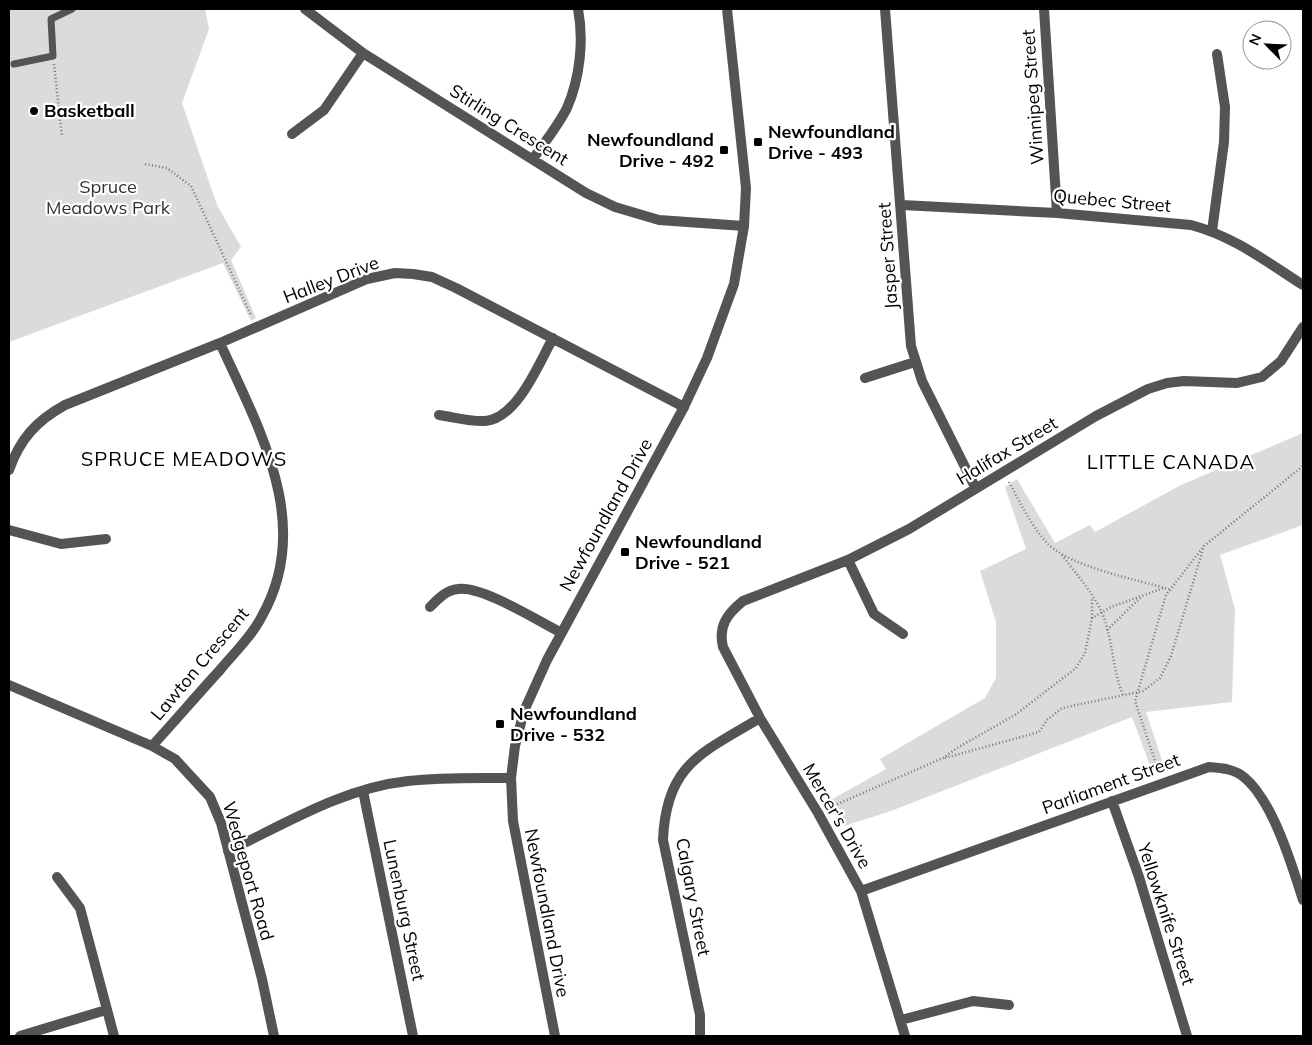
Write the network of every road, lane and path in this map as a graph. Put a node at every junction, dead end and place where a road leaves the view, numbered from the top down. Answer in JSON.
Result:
{"nodes":[{"id":1,"x":72,"y":9,"type":"edge"},
{"id":2,"x":305,"y":9,"type":"edge"},
{"id":3,"x":578,"y":9,"type":"edge"},
{"id":4,"x":727,"y":9,"type":"edge"},
{"id":5,"x":885,"y":9,"type":"edge"},
{"id":6,"x":1044,"y":9,"type":"edge"},
{"id":7,"x":363,"y":53,"type":"junction"},
{"id":8,"x":1217,"y":54,"type":"dead end"},
{"id":9,"x":53,"y":56,"type":"junction"},
{"id":10,"x":14,"y":64,"type":"dead end"},
{"id":11,"x":292,"y":134,"type":"dead end"},
{"id":12,"x":62,"y":137,"type":"dead end"},
{"id":13,"x":533,"y":159,"type":"junction"},
{"id":14,"x":144,"y":164,"type":"dead end"},
{"id":15,"x":902,"y":205,"type":"junction"},
{"id":16,"x":1057,"y":213,"type":"junction"},
{"id":17,"x":744,"y":226,"type":"junction"},
{"id":18,"x":1212,"y":231,"type":"junction"},
{"id":19,"x":1303,"y":285,"type":"edge"},
{"id":20,"x":251,"y":315,"type":"dead end"},
{"id":21,"x":1303,"y":327,"type":"edge"},
{"id":22,"x":553,"y":338,"type":"junction"},
{"id":23,"x":220,"y":343,"type":"junction"},
{"id":24,"x":915,"y":362,"type":"junction"},
{"id":25,"x":865,"y":378,"type":"dead end"},
{"id":26,"x":684,"y":407,"type":"junction"},
{"id":27,"x":439,"y":415,"type":"dead end"},
{"id":28,"x":1303,"y":466,"type":"edge"},
{"id":29,"x":9,"y":470,"type":"edge"},
{"id":30,"x":1009,"y":482,"type":"dead end"},
{"id":31,"x":975,"y":487,"type":"junction"},
{"id":32,"x":9,"y":530,"type":"edge"},
{"id":33,"x":106,"y":539,"type":"dead end"},
{"id":34,"x":1204,"y":546,"type":"junction"},
{"id":35,"x":1061,"y":554,"type":"junction"},
{"id":36,"x":848,"y":560,"type":"junction"},
{"id":37,"x":1164,"y":588,"type":"junction"},
{"id":38,"x":1169,"y":589,"type":"junction"},
{"id":39,"x":1142,"y":596,"type":"junction"},
{"id":40,"x":1092,"y":599,"type":"junction"},
{"id":41,"x":430,"y":607,"type":"dead end"},
{"id":42,"x":1101,"y":612,"type":"junction"},
{"id":43,"x":1092,"y":618,"type":"junction"},
{"id":44,"x":723,"y":622,"type":"joint"},
{"id":45,"x":1107,"y":630,"type":"junction"},
{"id":46,"x":560,"y":632,"type":"junction"},
{"id":47,"x":903,"y":634,"type":"dead end"},
{"id":48,"x":9,"y":686,"type":"edge"},
{"id":49,"x":1136,"y":693,"type":"junction"},
{"id":50,"x":1123,"y":695,"type":"junction"},
{"id":51,"x":760,"y":718,"type":"junction"},
{"id":52,"x":152,"y":746,"type":"junction"},
{"id":53,"x":943,"y":758,"type":"junction"},
{"id":54,"x":1158,"y":770,"type":"dead end"},
{"id":55,"x":511,"y":778,"type":"junction"},
{"id":56,"x":363,"y":791,"type":"junction"},
{"id":57,"x":1112,"y":801,"type":"junction"},
{"id":58,"x":827,"y":806,"type":"dead end"},
{"id":59,"x":833,"y":806,"type":"junction"},
{"id":60,"x":830,"y":810,"type":"dead end"},
{"id":61,"x":228,"y":850,"type":"junction"},
{"id":62,"x":57,"y":877,"type":"dead end"},
{"id":63,"x":861,"y":891,"type":"junction"},
{"id":64,"x":1303,"y":900,"type":"edge"},
{"id":65,"x":1009,"y":1005,"type":"dead end"},
{"id":66,"x":106,"y":1010,"type":"junction"},
{"id":67,"x":901,"y":1020,"type":"junction"},
{"id":68,"x":20,"y":1036,"type":"edge"},
{"id":69,"x":114,"y":1036,"type":"edge"},
{"id":70,"x":274,"y":1036,"type":"edge"},
{"id":71,"x":413,"y":1036,"type":"edge"},
{"id":72,"x":555,"y":1036,"type":"edge"},
{"id":73,"x":700,"y":1036,"type":"edge"},
{"id":74,"x":905,"y":1036,"type":"edge"},
{"id":75,"x":1187,"y":1036,"type":"edge"}],
"edges":[{"from":1,"to":9,"type":"lane"},
{"from":2,"to":7,"type":"street","name":"Stirling Crescent"},
{"from":3,"to":13,"type":"street"},
{"from":4,"to":17,"type":"street","name":"Newfoundland Drive"},
{"from":5,"to":15,"type":"street","name":"Jasper Street"},
{"from":6,"to":16,"type":"street","name":"Winnipeg Street"},
{"from":7,"to":11,"type":"street"},
{"from":7,"to":13,"type":"street","name":"Stirling Crescent"},
{"from":8,"to":18,"type":"street"},
{"from":9,"to":10,"type":"lane"},
{"from":9,"to":12,"type":"path"},
{"from":13,"to":17,"type":"street","name":"Stirling Crescent"},
{"from":14,"to":20,"type":"path"},
{"from":15,"to":16,"type":"street","name":"Quebec Street"},
{"from":15,"to":24,"type":"street","name":"Jasper Street"},
{"from":16,"to":18,"type":"street","name":"Quebec Street"},
{"from":17,"to":26,"type":"street","name":"Newfoundland Drive"},
{"from":18,"to":19,"type":"street","name":"Quebec Street"},
{"from":21,"to":31,"type":"street","name":"Halifax Street"},
{"from":22,"to":23,"type":"street","name":"Halley Drive"},
{"from":22,"to":26,"type":"street","name":"Halley Drive"},
{"from":22,"to":27,"type":"street"},
{"from":23,"to":29,"type":"street","name":"Halley Drive"},
{"from":23,"to":52,"type":"street","name":"Lawton Crescent"},
{"from":24,"to":25,"type":"street"},
{"from":24,"to":31,"type":"street","name":"Jasper Street"},
{"from":26,"to":46,"type":"street","name":"Newfoundland Drive"},
{"from":28,"to":34,"type":"path"},
{"from":30,"to":35,"type":"path"},
{"from":31,"to":36,"type":"street","name":"Halifax Street"},
{"from":32,"to":33,"type":"street"},
{"from":34,"to":38,"type":"path"},
{"from":34,"to":49,"type":"path"},
{"from":35,"to":37,"type":"path"},
{"from":35,"to":40,"type":"path"},
{"from":36,"to":44,"type":"street","name":"Halifax Street"},
{"from":36,"to":47,"type":"street"},
{"from":37,"to":38,"type":"path"},
{"from":37,"to":39,"type":"path"},
{"from":38,"to":49,"type":"path"},
{"from":39,"to":42,"type":"path"},
{"from":39,"to":45,"type":"path"},
{"from":40,"to":42,"type":"path"},
{"from":40,"to":43,"type":"path"},
{"from":41,"to":46,"type":"street"},
{"from":42,"to":43,"type":"path"},
{"from":42,"to":45,"type":"path"},
{"from":43,"to":53,"type":"path"},
{"from":44,"to":51,"type":"street","name":"Mercer's Drive"},
{"from":45,"to":50,"type":"path"},
{"from":46,"to":55,"type":"street","name":"Newfoundland Drive"},
{"from":48,"to":52,"type":"street","name":"Wedgeport Road"},
{"from":49,"to":50,"type":"path"},
{"from":49,"to":54,"type":"path"},
{"from":50,"to":53,"type":"path"},
{"from":51,"to":63,"type":"street","name":"Mercer's Drive"},
{"from":51,"to":73,"type":"street","name":"Calgary Street"},
{"from":52,"to":61,"type":"street","name":"Wedgeport Road"},
{"from":53,"to":59,"type":"path"},
{"from":55,"to":56,"type":"street"},
{"from":55,"to":72,"type":"street","name":"Newfoundland Drive"},
{"from":56,"to":61,"type":"street"},
{"from":56,"to":71,"type":"street","name":"Lunenburg Street"},
{"from":57,"to":63,"type":"street","name":"Parliament Street"},
{"from":57,"to":64,"type":"street","name":"Parliament Street"},
{"from":57,"to":75,"type":"street","name":"Yellowknife Street"},
{"from":58,"to":59,"type":"path"},
{"from":59,"to":60,"type":"path"},
{"from":61,"to":70,"type":"street","name":"Wedgeport Road"},
{"from":62,"to":66,"type":"street"},
{"from":63,"to":67,"type":"street","name":"Mercer's Drive"},
{"from":65,"to":67,"type":"street"},
{"from":66,"to":68,"type":"street"},
{"from":66,"to":69,"type":"street"},
{"from":67,"to":74,"type":"street","name":"Mercer's Drive"}]}
